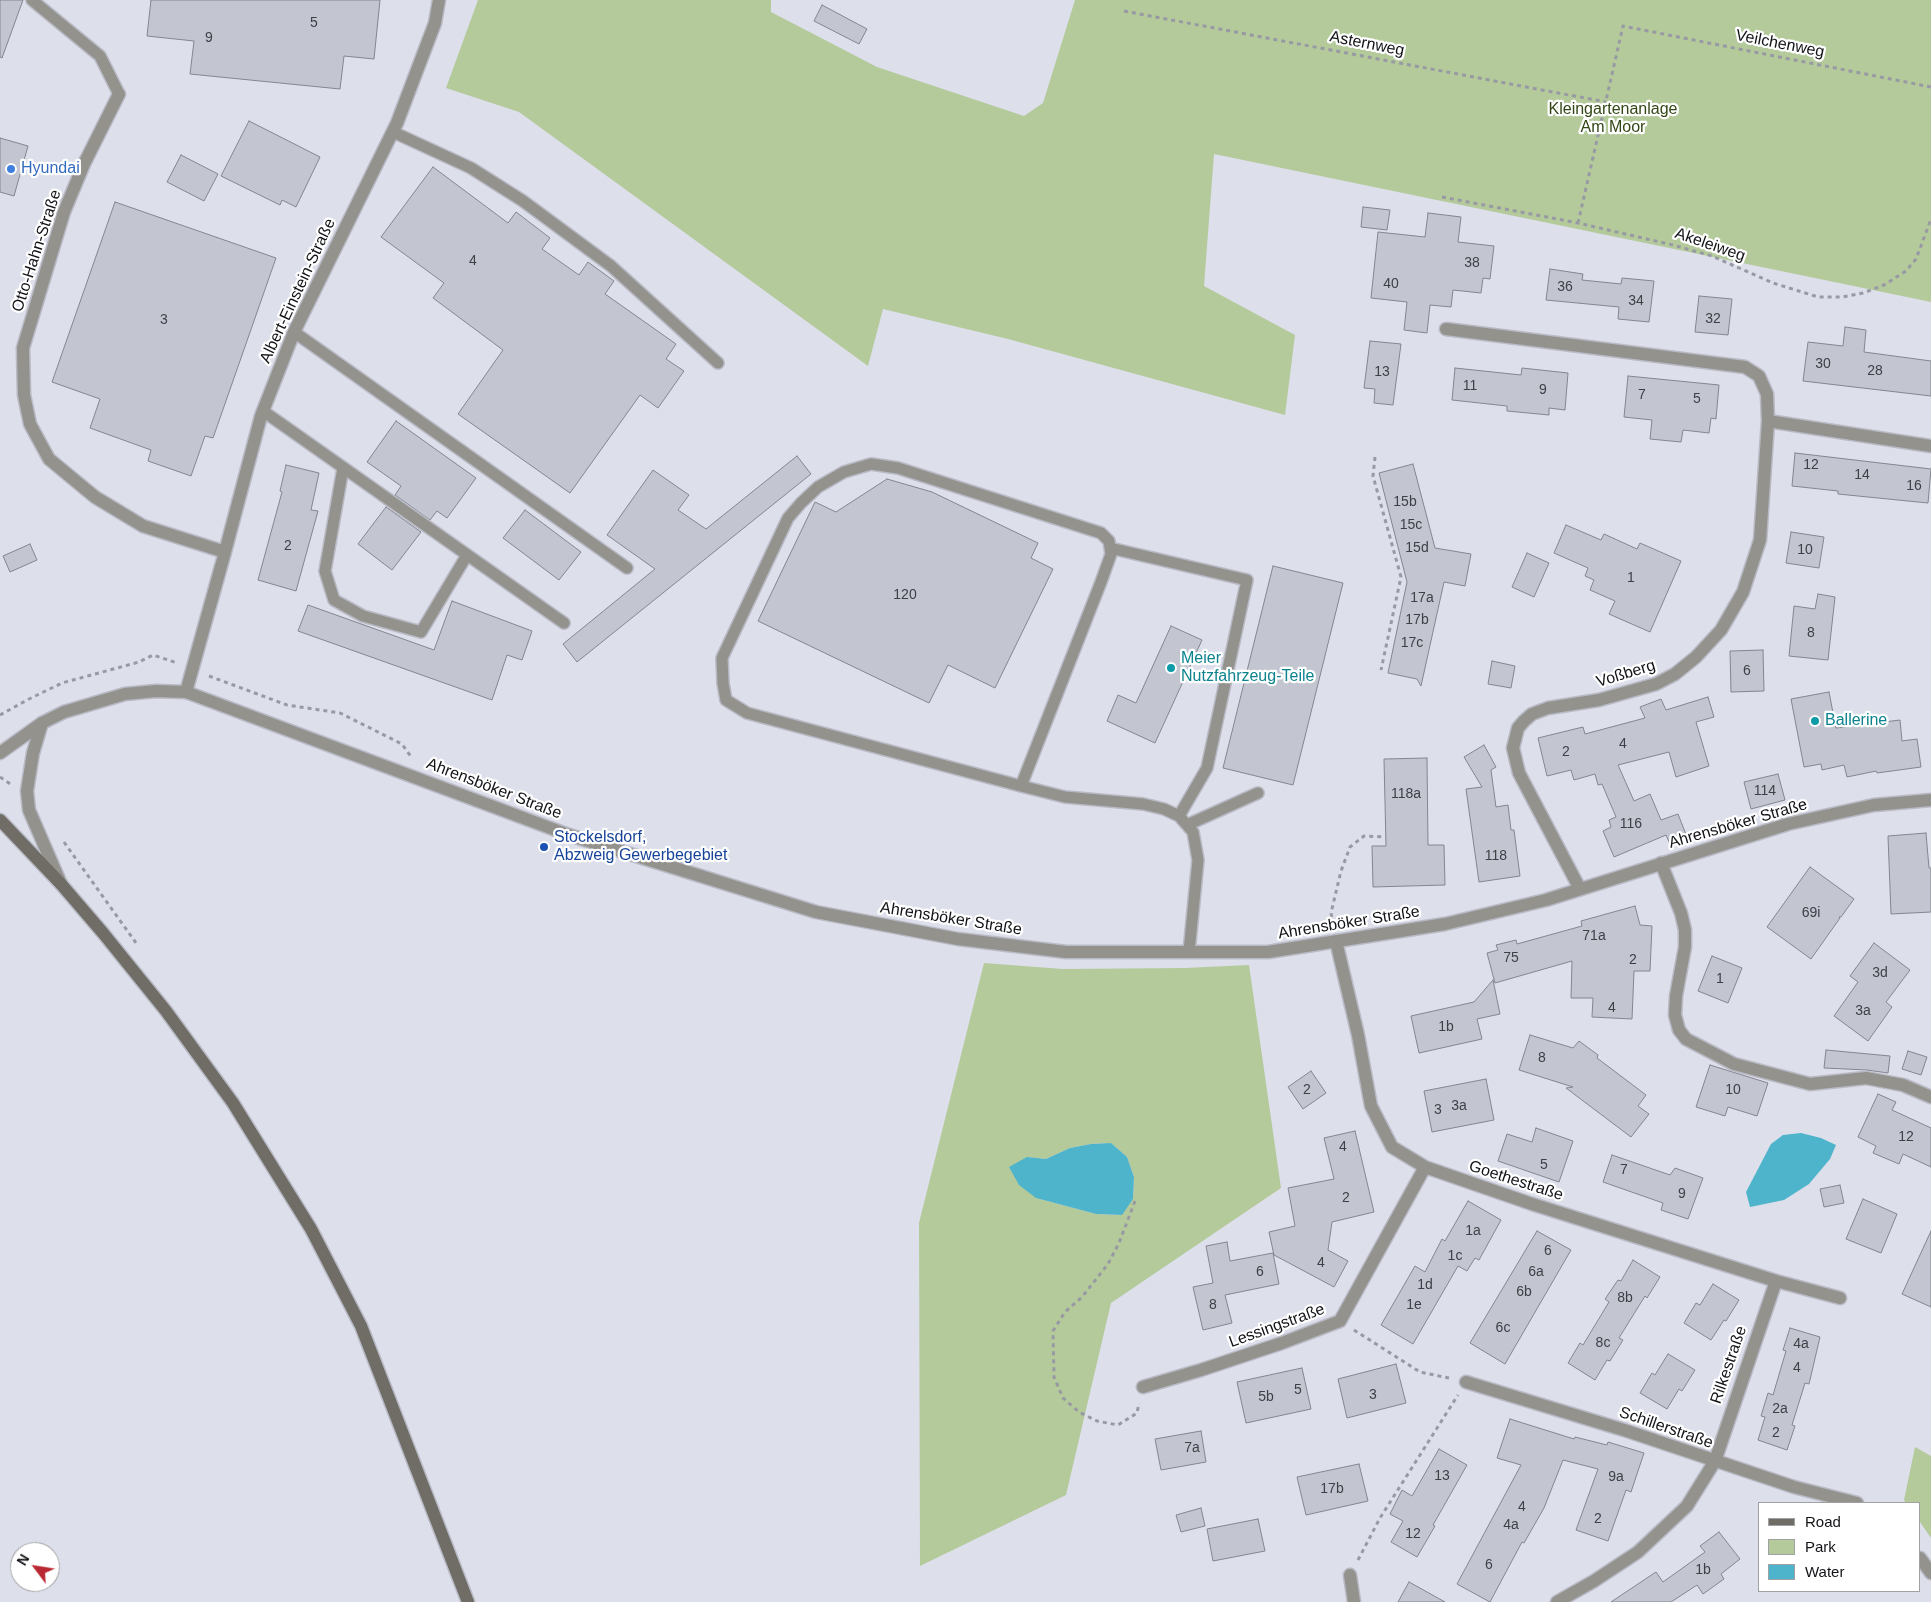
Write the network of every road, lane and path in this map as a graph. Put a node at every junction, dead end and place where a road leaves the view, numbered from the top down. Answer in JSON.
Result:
{"nodes":[{"id":1,"x":32,"y":0,"type":"edge"},
{"id":2,"x":439,"y":0,"type":"edge"},
{"id":3,"x":1124,"y":11,"type":"dead end"},
{"id":4,"x":1931,"y":87,"type":"edge"},
{"id":5,"x":118,"y":94,"type":"joint"},
{"id":6,"x":1606,"y":102,"type":"junction"},
{"id":7,"x":393,"y":132,"type":"junction"},
{"id":8,"x":1442,"y":197,"type":"dead end"},
{"id":9,"x":1931,"y":219,"type":"edge"},
{"id":10,"x":1578,"y":223,"type":"junction"},
{"id":11,"x":1446,"y":329,"type":"dead end"},
{"id":12,"x":294,"y":332,"type":"junction"},
{"id":13,"x":718,"y":363,"type":"dead end"},
{"id":14,"x":263,"y":411,"type":"junction"},
{"id":15,"x":1768,"y":421,"type":"junction"},
{"id":16,"x":1931,"y":446,"type":"edge"},
{"id":17,"x":1375,"y":457,"type":"dead end"},
{"id":18,"x":343,"y":468,"type":"junction"},
{"id":19,"x":1110,"y":548,"type":"junction"},
{"id":20,"x":226,"y":552,"type":"junction"},
{"id":21,"x":467,"y":555,"type":"junction"},
{"id":22,"x":627,"y":568,"type":"dead end"},
{"id":23,"x":564,"y":623,"type":"dead end"},
{"id":24,"x":1381,"y":670,"type":"dead end"},
{"id":25,"x":186,"y":692,"type":"junction"},
{"id":26,"x":42,"y":723,"type":"junction"},
{"id":27,"x":0,"y":753,"type":"edge"},
{"id":28,"x":1021,"y":786,"type":"junction"},
{"id":29,"x":1258,"y":793,"type":"dead end"},
{"id":30,"x":1931,"y":800,"type":"edge"},
{"id":31,"x":0,"y":820,"type":"edge"},
{"id":32,"x":1183,"y":821,"type":"junction"},
{"id":33,"x":1386,"y":837,"type":"dead end"},
{"id":34,"x":1662,"y":864,"type":"junction"},
{"id":35,"x":61,"y":884,"type":"junction"},
{"id":36,"x":1580,"y":889,"type":"junction"},
{"id":37,"x":1336,"y":941,"type":"junction"},
{"id":38,"x":1189,"y":952,"type":"junction"},
{"id":39,"x":1931,"y":1096,"type":"edge"},
{"id":40,"x":1425,"y":1167,"type":"junction"},
{"id":41,"x":1135,"y":1201,"type":"dead end"},
{"id":42,"x":1776,"y":1281,"type":"junction"},
{"id":43,"x":1840,"y":1298,"type":"dead end"},
{"id":44,"x":1340,"y":1321,"type":"junction"},
{"id":45,"x":1466,"y":1382,"type":"junction"},
{"id":46,"x":1143,"y":1387,"type":"joint"},
{"id":47,"x":1715,"y":1461,"type":"junction"},
{"id":48,"x":1853,"y":1502,"type":"edge"},
{"id":49,"x":1921,"y":1559,"type":"edge"},
{"id":50,"x":1931,"y":1573,"type":"edge"},
{"id":51,"x":1350,"y":1576,"type":"joint"},
{"id":52,"x":468,"y":1602,"type":"edge"},
{"id":53,"x":1354,"y":1602,"type":"edge"},
{"id":54,"x":1557,"y":1602,"type":"edge"}],
"edges":[{"from":1,"to":5,"type":"lane"},
{"from":2,"to":7,"type":"street","name":"Albert-Einstein-Straße"},
{"from":3,"to":6,"type":"path","name":"Asternweg"},
{"from":4,"to":6,"type":"path","name":"Veilchenweg"},
{"from":5,"to":20,"type":"street","name":"Otto-Hahn-Straße"},
{"from":6,"to":10,"type":"path"},
{"from":7,"to":12,"type":"street","name":"Albert-Einstein-Straße"},
{"from":7,"to":13,"type":"lane"},
{"from":8,"to":10,"type":"path","name":"Akeleiweg"},
{"from":9,"to":10,"type":"path","name":"Akeleiweg"},
{"from":11,"to":15,"type":"street","name":"Voßberg"},
{"from":12,"to":14,"type":"street","name":"Albert-Einstein-Straße"},
{"from":12,"to":22,"type":"lane"},
{"from":14,"to":18,"type":"lane"},
{"from":14,"to":20,"type":"street","name":"Albert-Einstein-Straße"},
{"from":15,"to":16,"type":"street"},
{"from":15,"to":36,"type":"street","name":"Voßberg"},
{"from":17,"to":24,"type":"path"},
{"from":18,"to":21,"type":"lane"},
{"from":18,"to":21,"type":"lane"},
{"from":19,"to":28,"type":"lane"},
{"from":19,"to":28,"type":"lane"},
{"from":19,"to":32,"type":"lane"},
{"from":20,"to":25,"type":"street","name":"Albert-Einstein-Straße"},
{"from":21,"to":23,"type":"lane"},
{"from":25,"to":26,"type":"street","name":"Ahrensböker Straße"},
{"from":25,"to":38,"type":"street","name":"Ahrensböker Straße"},
{"from":26,"to":27,"type":"street","name":"Ahrensböker Straße"},
{"from":26,"to":35,"type":"street"},
{"from":28,"to":32,"type":"lane"},
{"from":29,"to":32,"type":"lane"},
{"from":30,"to":34,"type":"street","name":"Ahrensböker Straße"},
{"from":31,"to":35,"type":"main road"},
{"from":32,"to":38,"type":"lane"},
{"from":33,"to":37,"type":"path"},
{"from":34,"to":36,"type":"street","name":"Ahrensböker Straße"},
{"from":34,"to":39,"type":"street"},
{"from":35,"to":52,"type":"main road"},
{"from":36,"to":37,"type":"street","name":"Ahrensböker Straße"},
{"from":37,"to":38,"type":"street","name":"Ahrensböker Straße"},
{"from":37,"to":40,"type":"street","name":"Goethestraße"},
{"from":40,"to":42,"type":"street","name":"Goethestraße"},
{"from":40,"to":44,"type":"street","name":"Lessingstraße"},
{"from":41,"to":46,"type":"path"},
{"from":42,"to":43,"type":"street","name":"Goethestraße"},
{"from":42,"to":47,"type":"street","name":"Rilkestraße"},
{"from":44,"to":45,"type":"path"},
{"from":44,"to":46,"type":"street","name":"Lessingstraße"},
{"from":45,"to":47,"type":"street","name":"Schillerstraße"},
{"from":45,"to":51,"type":"path"},
{"from":47,"to":48,"type":"street","name":"Schillerstraße"},
{"from":47,"to":54,"type":"street","name":"Rilkestraße"},
{"from":49,"to":50,"type":"street"},
{"from":51,"to":53,"type":"street"}]}
